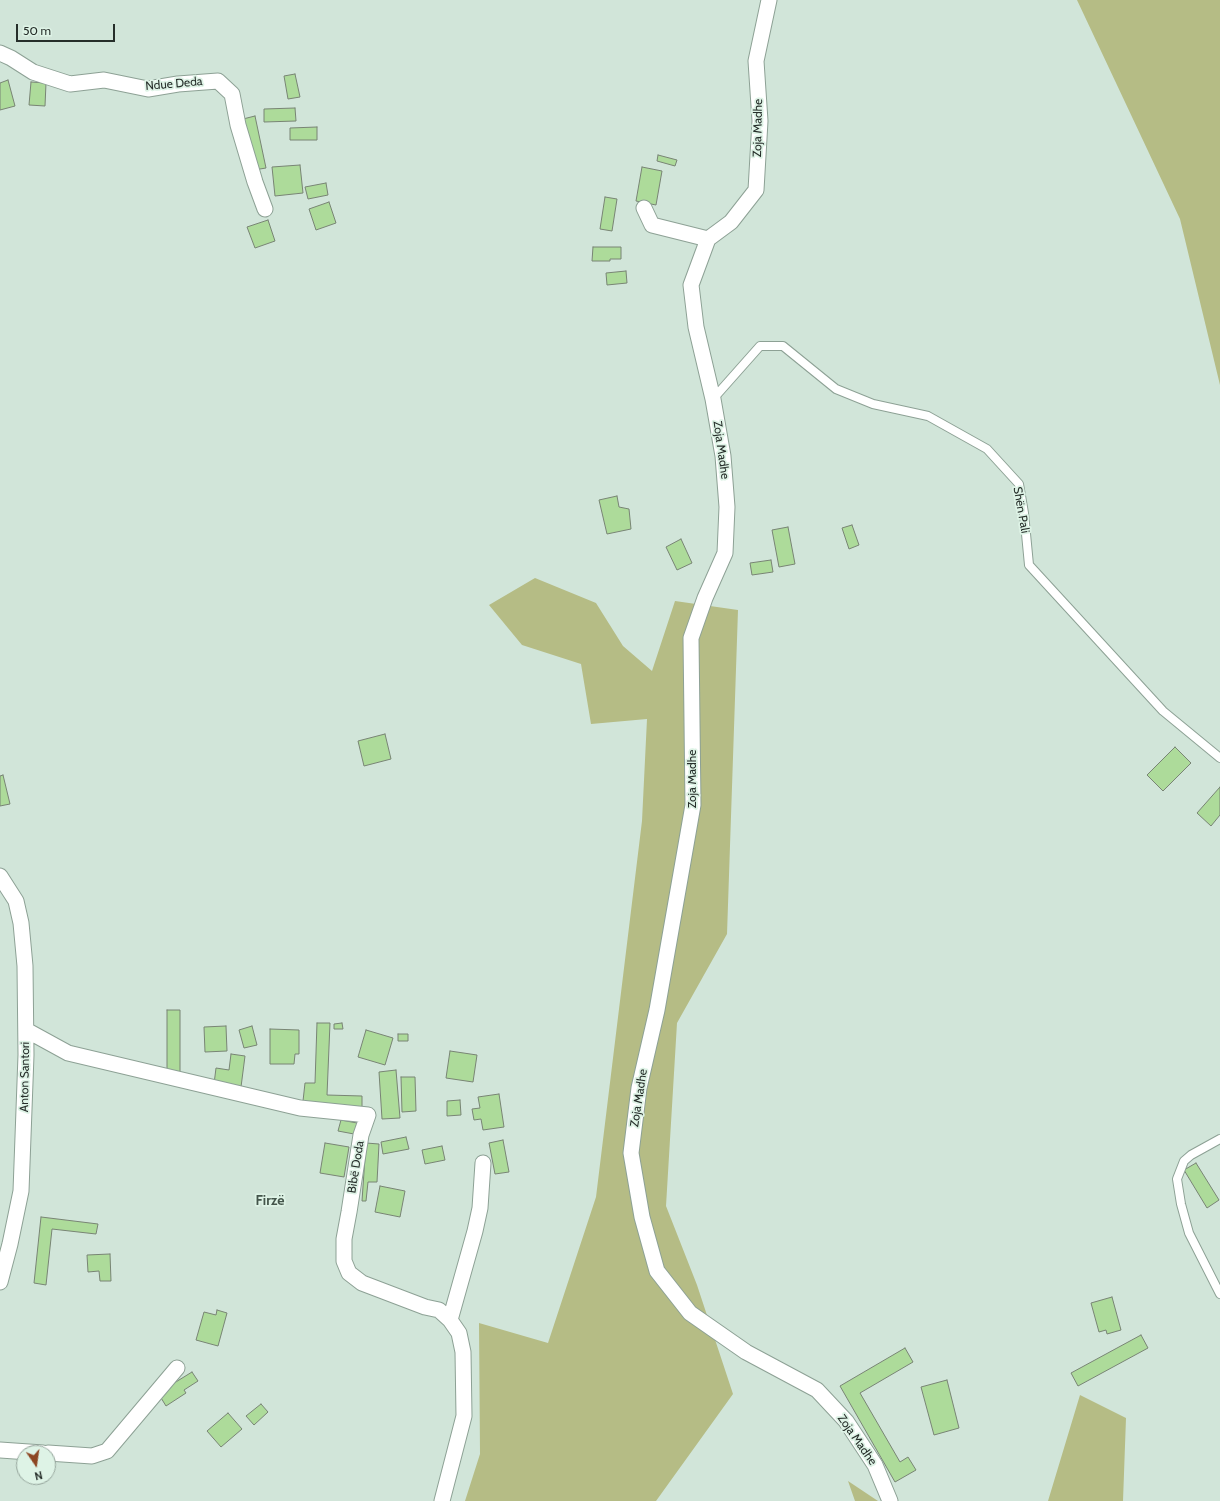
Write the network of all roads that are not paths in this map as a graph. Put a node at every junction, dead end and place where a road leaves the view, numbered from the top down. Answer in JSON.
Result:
{"nodes":[{"id":1,"x":769,"y":0,"type":"edge"},
{"id":2,"x":0,"y":53,"type":"edge"},
{"id":3,"x":644,"y":208,"type":"dead end"},
{"id":4,"x":265,"y":209,"type":"dead end"},
{"id":5,"x":708,"y":240,"type":"junction"},
{"id":6,"x":713,"y":399,"type":"junction"},
{"id":7,"x":1220,"y":758,"type":"edge"},
{"id":8,"x":0,"y":876,"type":"edge"},
{"id":9,"x":26,"y":1030,"type":"junction"},
{"id":10,"x":1220,"y":1139,"type":"edge"},
{"id":11,"x":483,"y":1163,"type":"dead end"},
{"id":12,"x":0,"y":1282,"type":"edge"},
{"id":13,"x":1220,"y":1294,"type":"edge"},
{"id":14,"x":450,"y":1320,"type":"junction"},
{"id":15,"x":177,"y":1368,"type":"dead end"},
{"id":16,"x":0,"y":1450,"type":"edge"},
{"id":17,"x":16,"y":1451,"type":"edge"},
{"id":18,"x":56,"y":1454,"type":"edge"},
{"id":19,"x":442,"y":1501,"type":"edge"},
{"id":20,"x":890,"y":1501,"type":"edge"}],
"edges":[{"from":1,"to":5,"type":"street","name":"Zoja Madhe"},
{"from":2,"to":4,"type":"street","name":"Ndue Deda"},
{"from":3,"to":5,"type":"street"},
{"from":5,"to":6,"type":"street","name":"Zoja Madhe"},
{"from":6,"to":7,"type":"lane","name":"Shën Pali"},
{"from":6,"to":20,"type":"street","name":"Zoja Madhe"},
{"from":8,"to":9,"type":"street","name":"Anton Santori"},
{"from":9,"to":12,"type":"street","name":"Anton Santori"},
{"from":9,"to":14,"type":"street","name":"Bibë Doda"},
{"from":10,"to":13,"type":"lane"},
{"from":11,"to":14,"type":"street"},
{"from":14,"to":19,"type":"street","name":"Bibë Doda"},
{"from":15,"to":18,"type":"street"},
{"from":16,"to":17,"type":"street"}]}
